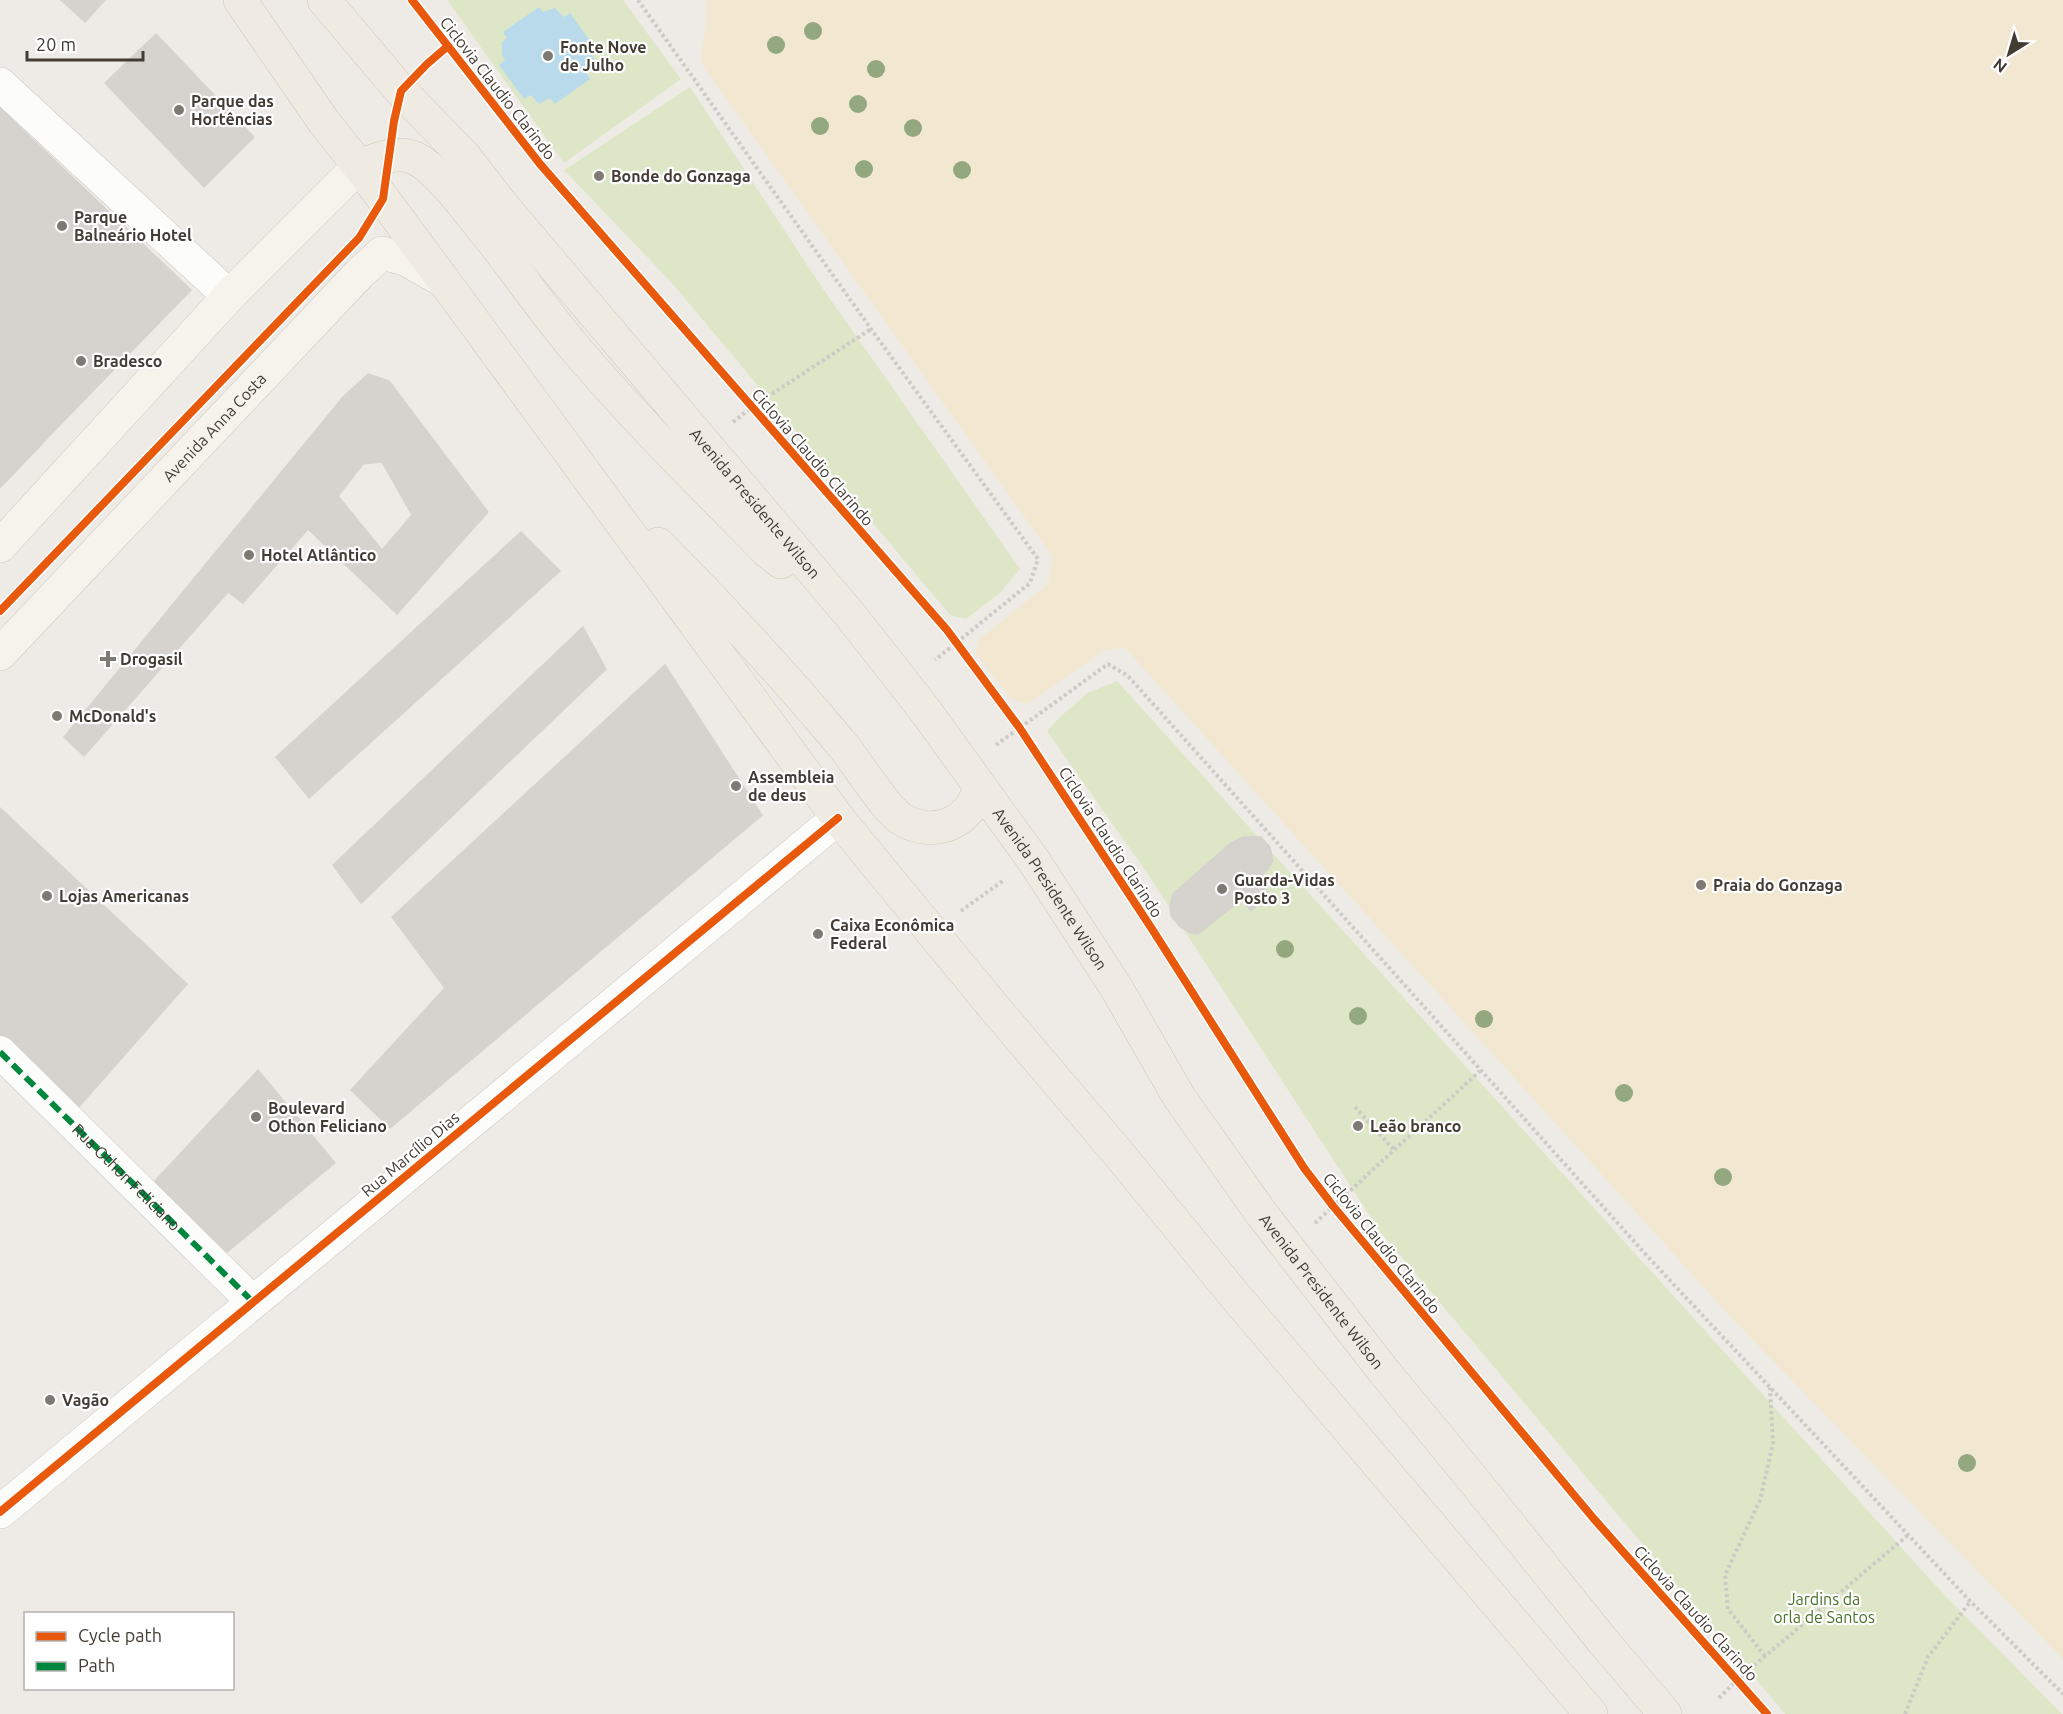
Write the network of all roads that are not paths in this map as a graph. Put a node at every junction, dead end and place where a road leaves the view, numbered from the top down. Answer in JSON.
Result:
{"nodes":[{"id":1,"x":240,"y":0,"type":"edge"},
{"id":2,"x":324,"y":0,"type":"edge"},
{"id":3,"x":0,"y":84,"type":"edge"},
{"id":4,"x":359,"y":166,"type":"junction"},
{"id":5,"x":444,"y":281,"type":"junction"},
{"id":6,"x":229,"y":296,"type":"junction"},
{"id":7,"x":581,"y":468,"type":"junction"},
{"id":8,"x":0,"y":546,"type":"edge"},
{"id":9,"x":851,"y":616,"type":"junction"},
{"id":10,"x":0,"y":654,"type":"edge"},
{"id":11,"x":980,"y":786,"type":"junction"},
{"id":12,"x":838,"y":818,"type":"junction"},
{"id":13,"x":0,"y":1052,"type":"edge"},
{"id":14,"x":253,"y":1302,"type":"junction"},
{"id":15,"x":0,"y":1512,"type":"edge"},
{"id":16,"x":1591,"y":1714,"type":"edge"},
{"id":17,"x":1665,"y":1714,"type":"edge"}],
"edges":[{"from":1,"to":4,"type":"main road"},
{"from":2,"to":9,"type":"main road","name":"Avenida Presidente Wilson"},
{"from":3,"to":6,"type":"street"},
{"from":4,"to":5,"type":"main road"},
{"from":4,"to":6,"type":"main road"},
{"from":4,"to":9,"type":"main road"},
{"from":5,"to":7,"type":"main road"},
{"from":5,"to":10,"type":"main road","name":"Avenida Anna Costa"},
{"from":6,"to":8,"type":"main road"},
{"from":7,"to":11,"type":"main road"},
{"from":7,"to":12,"type":"main road"},
{"from":9,"to":11,"type":"main road","name":"Avenida Presidente Wilson"},
{"from":11,"to":17,"type":"main road","name":"Avenida Presidente Wilson"},
{"from":12,"to":14,"type":"street","name":"Rua Marcílio Dias"},
{"from":12,"to":16,"type":"main road"},
{"from":13,"to":14,"type":"street","name":"Rua Othon Feliciano"},
{"from":14,"to":15,"type":"street","name":"Rua Marcílio Dias"}]}
